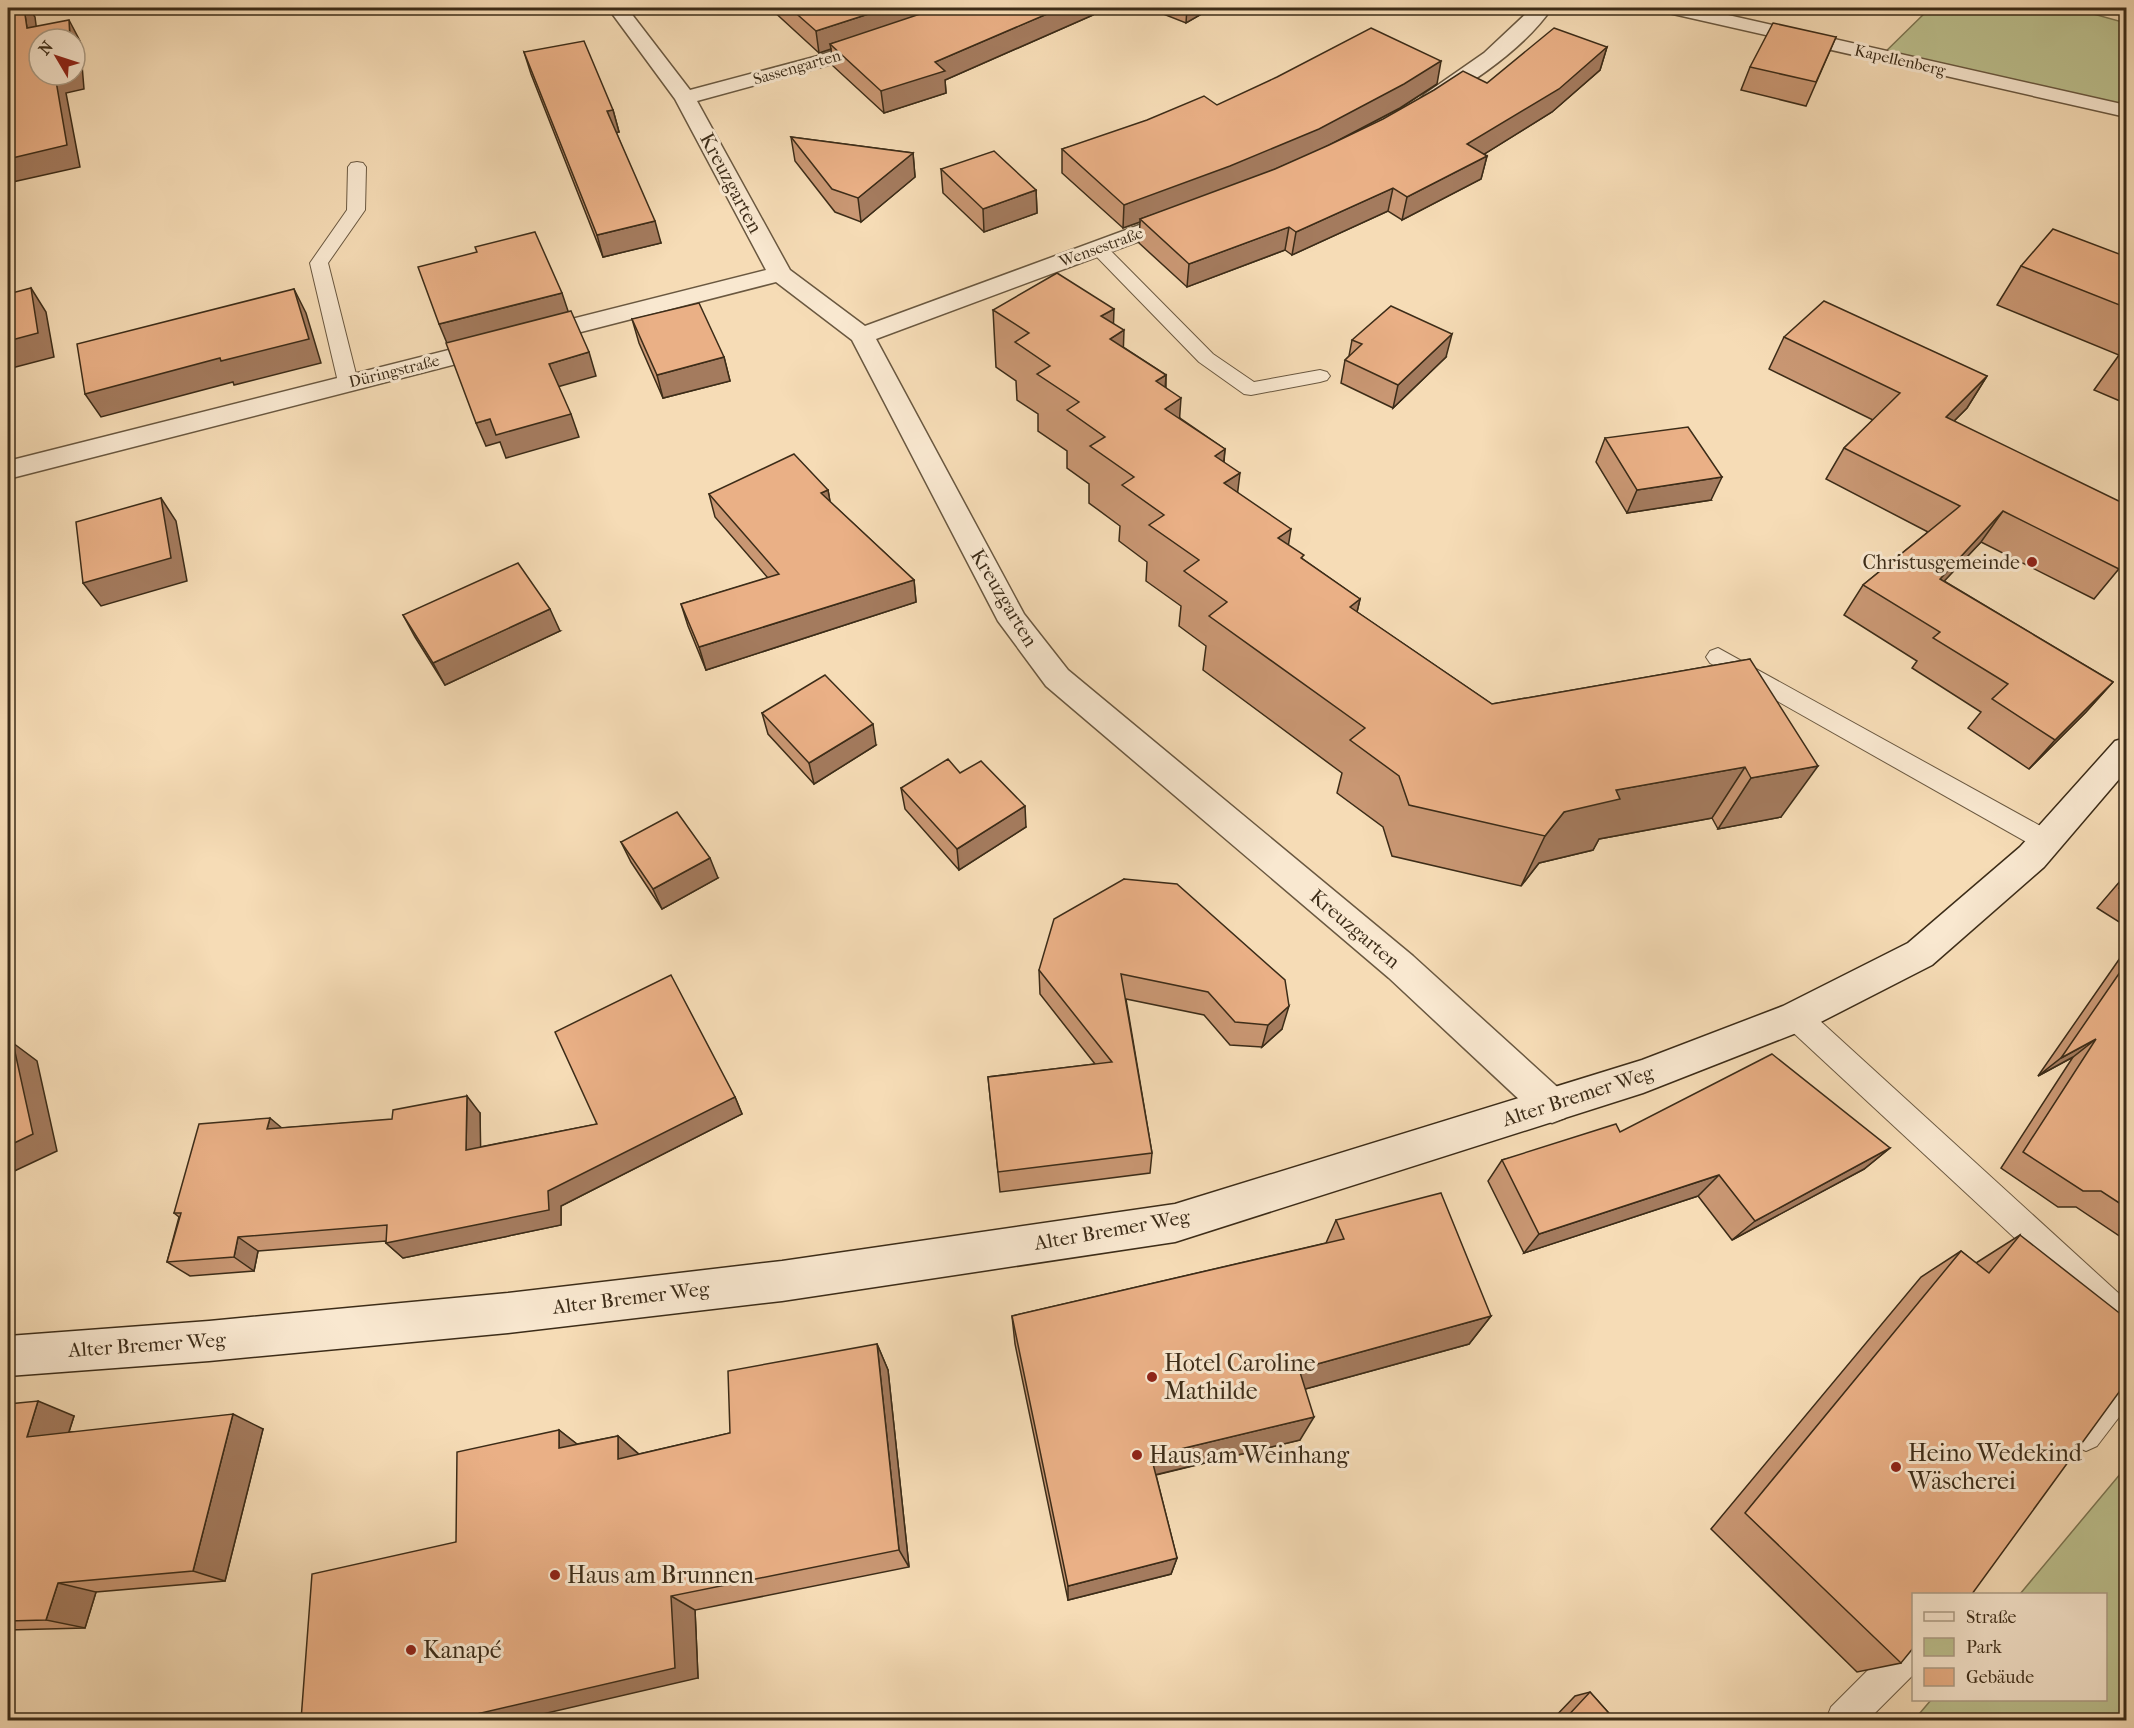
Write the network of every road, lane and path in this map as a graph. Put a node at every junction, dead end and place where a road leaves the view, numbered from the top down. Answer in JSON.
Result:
{"nodes":[{"id":1,"x":617,"y":8,"type":"edge"},
{"id":2,"x":1542,"y":8,"type":"edge"},
{"id":3,"x":1673,"y":8,"type":"edge"},
{"id":4,"x":893,"y":37,"type":"edge"},
{"id":5,"x":685,"y":98,"type":"junction"},
{"id":6,"x":1418,"y":106,"type":"edge"},
{"id":7,"x":2127,"y":111,"type":"edge"},
{"id":8,"x":357,"y":167,"type":"dead end"},
{"id":9,"x":1205,"y":209,"type":"edge"},
{"id":10,"x":1098,"y":248,"type":"junction"},
{"id":11,"x":780,"y":274,"type":"junction"},
{"id":12,"x":862,"y":336,"type":"junction"},
{"id":13,"x":1320,"y":376,"type":"dead end"},
{"id":14,"x":348,"y":382,"type":"junction"},
{"id":15,"x":8,"y":470,"type":"edge"},
{"id":16,"x":1718,"y":657,"type":"dead end"},
{"id":17,"x":2127,"y":750,"type":"edge"},
{"id":18,"x":2046,"y":841,"type":"junction"},
{"id":19,"x":1796,"y":1017,"type":"junction"},
{"id":20,"x":1552,"y":1106,"type":"junction"},
{"id":21,"x":2127,"y":1320,"type":"edge"},
{"id":22,"x":8,"y":1356,"type":"edge"},
{"id":23,"x":2127,"y":1383,"type":"edge"},
{"id":24,"x":2070,"y":1456,"type":"edge"},
{"id":25,"x":1912,"y":1650,"type":"edge"},
{"id":26,"x":1844,"y":1720,"type":"edge"}],
"edges":[{"from":1,"to":5,"type":"street","name":"Kreuzgarten"},
{"from":2,"to":6,"type":"street"},
{"from":3,"to":7,"type":"street","name":"Kapellenberg"},
{"from":4,"to":5,"type":"street","name":"Sassengarten"},
{"from":5,"to":11,"type":"street","name":"Kreuzgarten"},
{"from":8,"to":14,"type":"lane"},
{"from":9,"to":10,"type":"street","name":"Wensestraße"},
{"from":10,"to":12,"type":"street","name":"Wensestraße"},
{"from":10,"to":13,"type":"lane"},
{"from":11,"to":12,"type":"street","name":"Kreuzgarten"},
{"from":11,"to":14,"type":"street","name":"Düringstraße"},
{"from":12,"to":20,"type":"street","name":"Kreuzgarten"},
{"from":14,"to":15,"type":"street","name":"Düringstraße"},
{"from":16,"to":18,"type":"lane"},
{"from":17,"to":18,"type":"street","name":"Alter Bremer Weg"},
{"from":18,"to":19,"type":"street","name":"Alter Bremer Weg"},
{"from":19,"to":20,"type":"street","name":"Alter Bremer Weg"},
{"from":19,"to":21,"type":"lane"},
{"from":20,"to":22,"type":"street","name":"Alter Bremer Weg"},
{"from":23,"to":24,"type":"lane"},
{"from":25,"to":26,"type":"lane"}]}
